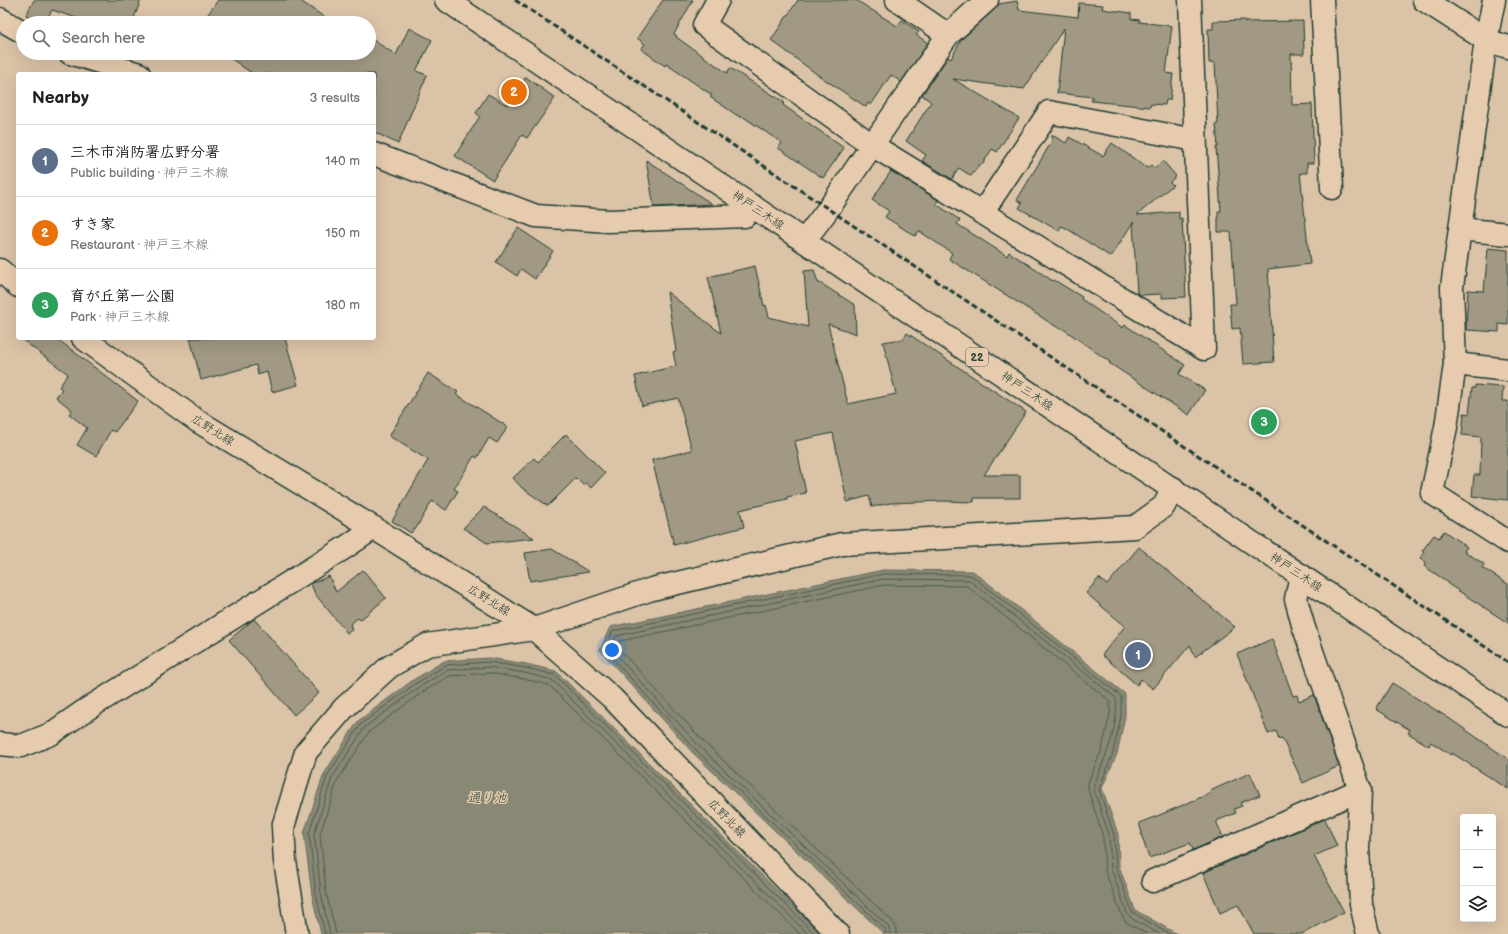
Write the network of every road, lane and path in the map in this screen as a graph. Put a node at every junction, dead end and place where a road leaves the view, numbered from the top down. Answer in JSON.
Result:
{"nodes":[{"id":1,"x":446,"y":0,"type":"edge"},
{"id":2,"x":718,"y":0,"type":"edge"},
{"id":3,"x":897,"y":0,"type":"edge"},
{"id":4,"x":987,"y":0,"type":"edge"},
{"id":5,"x":1190,"y":0,"type":"edge"},
{"id":6,"x":1322,"y":0,"type":"edge"},
{"id":7,"x":1424,"y":0,"type":"edge"},
{"id":8,"x":1494,"y":0,"type":"edge"},
{"id":9,"x":0,"y":19,"type":"edge"},
{"id":10,"x":16,"y":28,"type":"edge"},
{"id":11,"x":948,"y":35,"type":"junction"},
{"id":12,"x":1486,"y":40,"type":"junction"},
{"id":13,"x":1508,"y":47,"type":"edge"},
{"id":14,"x":93,"y":60,"type":"edge"},
{"id":15,"x":132,"y":72,"type":"edge"},
{"id":16,"x":1195,"y":140,"type":"junction"},
{"id":17,"x":872,"y":145,"type":"junction"},
{"id":18,"x":376,"y":155,"type":"edge"},
{"id":19,"x":1332,"y":188,"type":"dead end"},
{"id":20,"x":753,"y":206,"type":"junction"},
{"id":21,"x":982,"y":213,"type":"junction"},
{"id":22,"x":1460,"y":229,"type":"junction"},
{"id":23,"x":1508,"y":234,"type":"edge"},
{"id":24,"x":804,"y":241,"type":"junction"},
{"id":25,"x":0,"y":270,"type":"edge"},
{"id":26,"x":16,"y":284,"type":"edge"},
{"id":27,"x":86,"y":340,"type":"edge"},
{"id":28,"x":1455,"y":364,"type":"junction"},
{"id":29,"x":1508,"y":370,"type":"edge"},
{"id":30,"x":1173,"y":488,"type":"junction"},
{"id":31,"x":374,"y":528,"type":"junction"},
{"id":32,"x":1508,"y":542,"type":"edge"},
{"id":33,"x":1301,"y":575,"type":"junction"},
{"id":34,"x":534,"y":629,"type":"junction"},
{"id":35,"x":1508,"y":715,"type":"edge"},
{"id":36,"x":0,"y":744,"type":"edge"},
{"id":37,"x":1360,"y":790,"type":"junction"},
{"id":38,"x":1153,"y":881,"type":"dead end"},
{"id":39,"x":297,"y":934,"type":"edge"},
{"id":40,"x":838,"y":934,"type":"edge"},
{"id":41,"x":1368,"y":934,"type":"edge"}],
"edges":[{"from":1,"to":20,"type":"street","name":"神戸三木線","number":"22"},
{"from":2,"to":17,"type":"street"},
{"from":3,"to":11,"type":"street"},
{"from":4,"to":11,"type":"street"},
{"from":5,"to":16,"type":"street"},
{"from":6,"to":19,"type":"street"},
{"from":7,"to":12,"type":"street"},
{"from":8,"to":12,"type":"street"},
{"from":9,"to":10,"type":"street"},
{"from":11,"to":17,"type":"street"},
{"from":12,"to":13,"type":"street"},
{"from":12,"to":22,"type":"street"},
{"from":14,"to":15,"type":"street"},
{"from":16,"to":21,"type":"street"},
{"from":16,"to":21,"type":"street"},
{"from":17,"to":21,"type":"street"},
{"from":17,"to":24,"type":"street"},
{"from":18,"to":20,"type":"street"},
{"from":20,"to":24,"type":"street","name":"神戸三木線","number":"22"},
{"from":22,"to":23,"type":"street"},
{"from":22,"to":28,"type":"street"},
{"from":24,"to":30,"type":"street","name":"神戸三木線","number":"22"},
{"from":25,"to":26,"type":"street"},
{"from":27,"to":31,"type":"street","name":"広野北線"},
{"from":28,"to":29,"type":"street"},
{"from":28,"to":32,"type":"street"},
{"from":30,"to":33,"type":"street","name":"神戸三木線","number":"22"},
{"from":30,"to":34,"type":"street"},
{"from":31,"to":34,"type":"street","name":"広野北線"},
{"from":31,"to":36,"type":"street"},
{"from":33,"to":35,"type":"street","name":"神戸三木線","number":"22"},
{"from":33,"to":37,"type":"street"},
{"from":34,"to":39,"type":"street"},
{"from":34,"to":40,"type":"street","name":"広野北線"},
{"from":37,"to":38,"type":"street"},
{"from":37,"to":41,"type":"street"}]}
